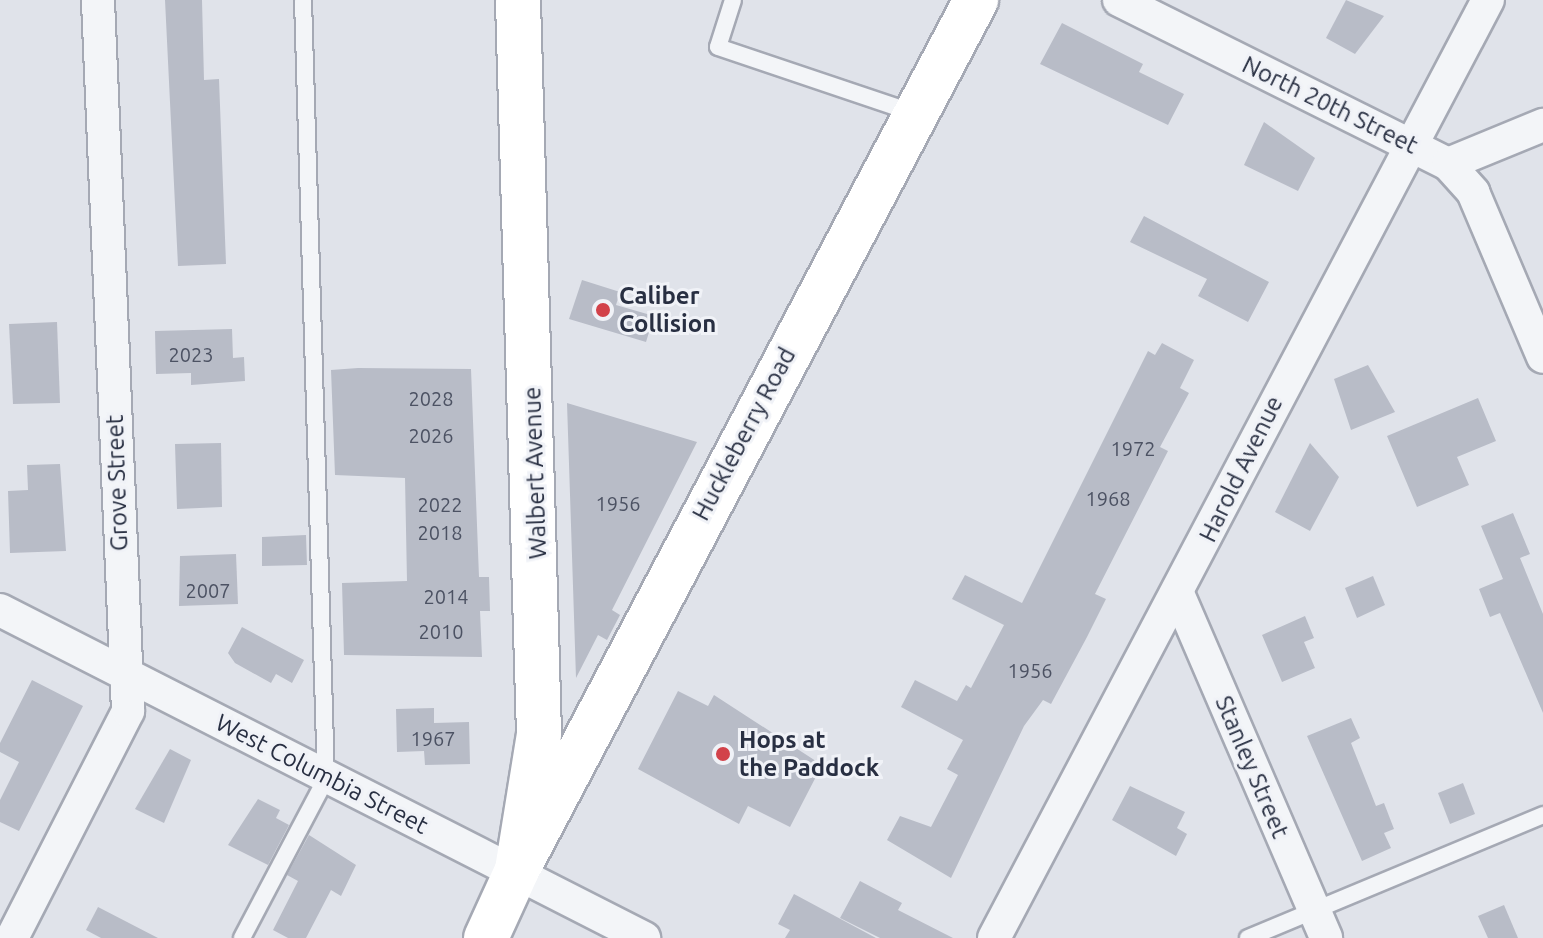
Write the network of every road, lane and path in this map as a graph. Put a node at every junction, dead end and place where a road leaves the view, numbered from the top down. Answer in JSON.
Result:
{"nodes":[{"id":1,"x":98,"y":0,"type":"edge"},
{"id":2,"x":303,"y":0,"type":"edge"},
{"id":3,"x":518,"y":0,"type":"edge"},
{"id":4,"x":733,"y":0,"type":"edge"},
{"id":5,"x":976,"y":0,"type":"edge"},
{"id":6,"x":1119,"y":0,"type":"edge"},
{"id":7,"x":1488,"y":0,"type":"edge"},
{"id":8,"x":911,"y":112,"type":"junction"},
{"id":9,"x":1543,"y":125,"type":"edge"},
{"id":10,"x":1413,"y":145,"type":"junction"},
{"id":11,"x":1448,"y":164,"type":"junction"},
{"id":12,"x":1543,"y":357,"type":"edge"},
{"id":13,"x":1179,"y":596,"type":"junction"},
{"id":14,"x":0,"y":610,"type":"edge"},
{"id":15,"x":125,"y":674,"type":"junction"},
{"id":16,"x":326,"y":779,"type":"junction"},
{"id":17,"x":1543,"y":815,"type":"edge"},
{"id":18,"x":517,"y":870,"type":"junction"},
{"id":19,"x":1320,"y":924,"type":"edge"},
{"id":20,"x":12,"y":938,"type":"edge"},
{"id":21,"x":242,"y":938,"type":"edge"},
{"id":22,"x":486,"y":938,"type":"edge"},
{"id":23,"x":644,"y":938,"type":"edge"},
{"id":24,"x":994,"y":938,"type":"edge"},
{"id":25,"x":1248,"y":938,"type":"edge"}],
"edges":[{"from":1,"to":15,"type":"street","name":"Grove Street"},
{"from":2,"to":16,"type":"lane"},
{"from":3,"to":18,"type":"street","name":"Walbert Avenue"},
{"from":4,"to":8,"type":"lane"},
{"from":5,"to":8,"type":"street","name":"Huckleberry Road"},
{"from":6,"to":10,"type":"street","name":"North 20th Street"},
{"from":7,"to":10,"type":"street","name":"Harold Avenue"},
{"from":8,"to":18,"type":"street","name":"Huckleberry Road"},
{"from":9,"to":11,"type":"street"},
{"from":10,"to":11,"type":"street","name":"North 20th Street"},
{"from":10,"to":13,"type":"street","name":"Harold Avenue"},
{"from":11,"to":12,"type":"street"},
{"from":13,"to":19,"type":"street","name":"Stanley Street"},
{"from":13,"to":24,"type":"street","name":"Harold Avenue"},
{"from":14,"to":15,"type":"street","name":"West Columbia Street"},
{"from":15,"to":16,"type":"street","name":"West Columbia Street"},
{"from":15,"to":20,"type":"street","name":"Grove Street"},
{"from":16,"to":18,"type":"street","name":"West Columbia Street"},
{"from":16,"to":21,"type":"lane"},
{"from":17,"to":19,"type":"lane"},
{"from":18,"to":22,"type":"street","name":"Walbert Avenue"},
{"from":18,"to":23,"type":"street","name":"West Columbia Street"},
{"from":19,"to":25,"type":"lane"}]}
